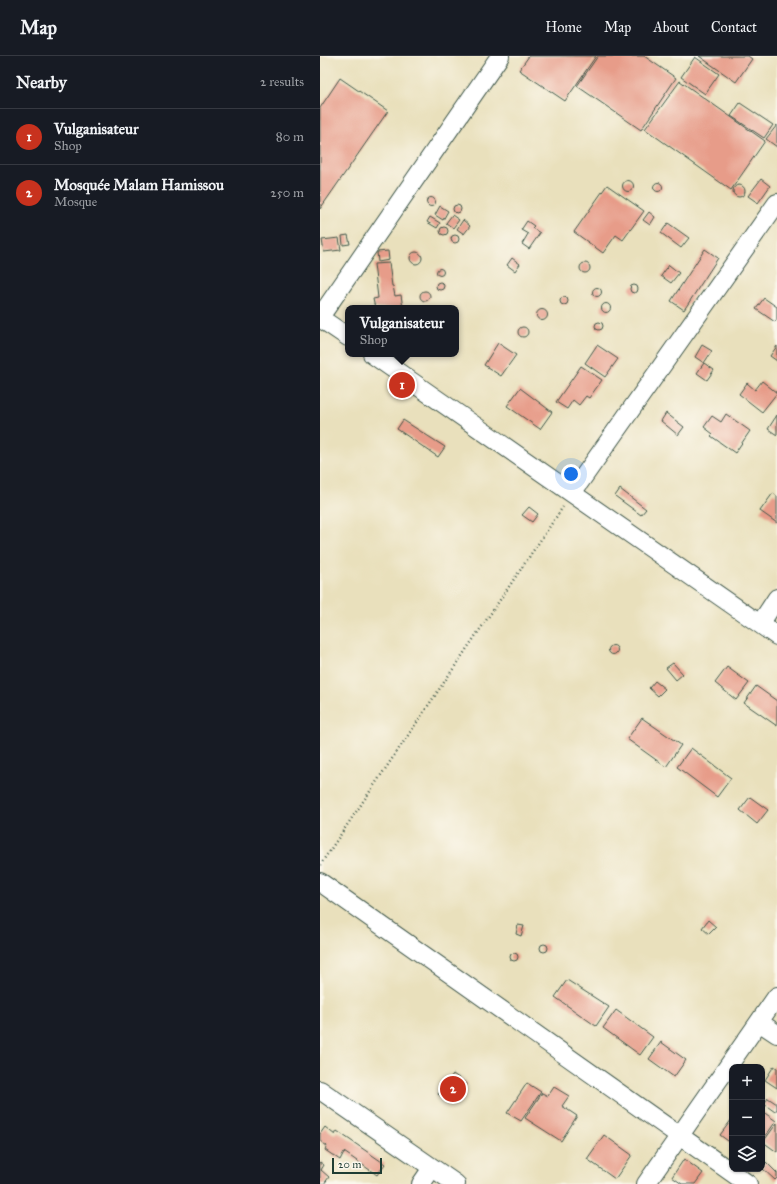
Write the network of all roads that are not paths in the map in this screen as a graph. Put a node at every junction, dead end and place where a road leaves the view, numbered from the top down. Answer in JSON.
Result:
{"nodes":[{"id":1,"x":500,"y":56,"type":"edge"},
{"id":2,"x":777,"y":203,"type":"edge"},
{"id":3,"x":320,"y":318,"type":"edge"},
{"id":4,"x":345,"y":335,"type":"edge"},
{"id":5,"x":376,"y":357,"type":"edge"},
{"id":6,"x":572,"y":493,"type":"junction"},
{"id":7,"x":777,"y":598,"type":"edge"},
{"id":8,"x":760,"y":624,"type":"junction"},
{"id":9,"x":777,"y":636,"type":"edge"},
{"id":10,"x":320,"y":882,"type":"edge"},
{"id":11,"x":777,"y":996,"type":"edge"},
{"id":12,"x":759,"y":1022,"type":"junction"},
{"id":13,"x":777,"y":1034,"type":"edge"},
{"id":14,"x":320,"y":1090,"type":"edge"},
{"id":15,"x":679,"y":1136,"type":"junction"},
{"id":16,"x":432,"y":1168,"type":"junction"},
{"id":17,"x":421,"y":1184,"type":"edge"},
{"id":18,"x":456,"y":1184,"type":"edge"},
{"id":19,"x":646,"y":1184,"type":"edge"},
{"id":20,"x":748,"y":1184,"type":"edge"}],
"edges":[{"from":1,"to":3,"type":"street"},
{"from":2,"to":6,"type":"street"},
{"from":3,"to":4,"type":"street"},
{"from":5,"to":6,"type":"street"},
{"from":6,"to":8,"type":"street"},
{"from":7,"to":8,"type":"street"},
{"from":8,"to":9,"type":"street"},
{"from":10,"to":15,"type":"street"},
{"from":11,"to":12,"type":"street"},
{"from":12,"to":13,"type":"street"},
{"from":12,"to":15,"type":"street"},
{"from":14,"to":16,"type":"street"},
{"from":15,"to":19,"type":"street"},
{"from":15,"to":20,"type":"street"},
{"from":16,"to":17,"type":"street"},
{"from":16,"to":18,"type":"street"}]}
